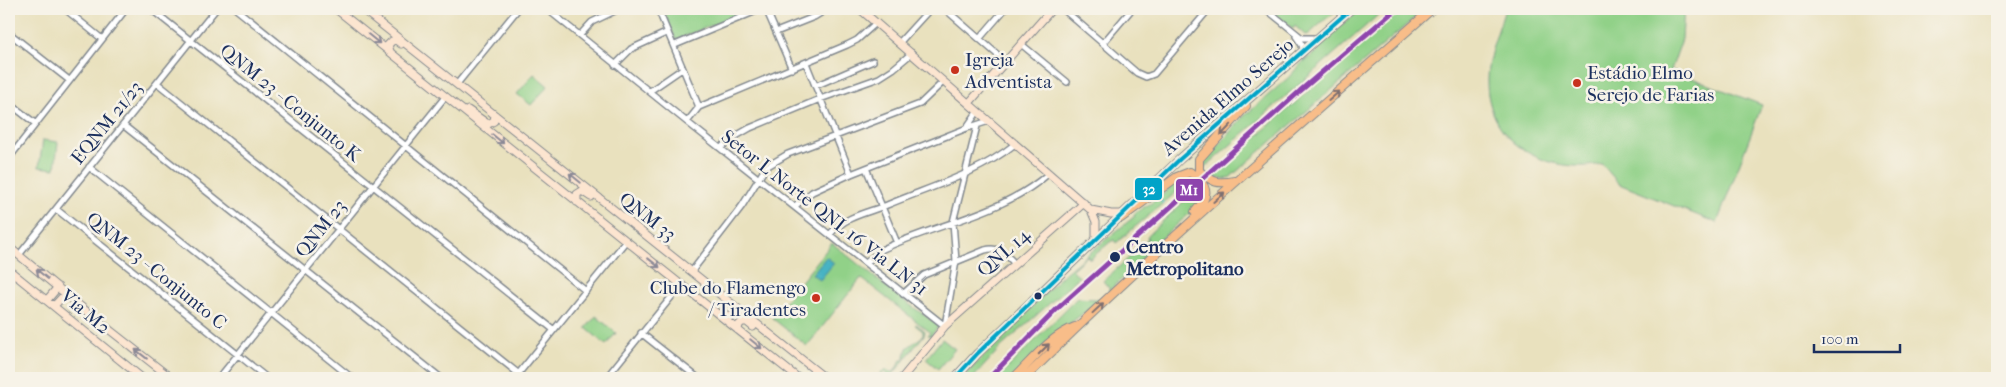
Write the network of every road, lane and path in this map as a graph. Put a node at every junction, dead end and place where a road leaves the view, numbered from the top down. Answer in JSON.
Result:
{"nodes":[{"id":1,"x":65,"y":9,"type":"edge"},
{"id":2,"x":126,"y":9,"type":"edge"},
{"id":3,"x":151,"y":9,"type":"edge"},
{"id":4,"x":216,"y":9,"type":"edge"},
{"id":5,"x":236,"y":9,"type":"edge"},
{"id":6,"x":336,"y":9,"type":"edge"},
{"id":7,"x":362,"y":9,"type":"edge"},
{"id":8,"x":518,"y":9,"type":"edge"},
{"id":9,"x":547,"y":9,"type":"edge"},
{"id":10,"x":619,"y":9,"type":"edge"},
{"id":11,"x":658,"y":9,"type":"edge"},
{"id":12,"x":762,"y":9,"type":"edge"},
{"id":13,"x":766,"y":9,"type":"edge"},
{"id":14,"x":826,"y":9,"type":"edge"},
{"id":15,"x":860,"y":9,"type":"edge"},
{"id":16,"x":930,"y":9,"type":"edge"},
{"id":17,"x":945,"y":9,"type":"edge"},
{"id":18,"x":1005,"y":9,"type":"edge"},
{"id":19,"x":1052,"y":9,"type":"edge"},
{"id":20,"x":1063,"y":9,"type":"edge"},
{"id":21,"x":1132,"y":9,"type":"edge"},
{"id":22,"x":1209,"y":9,"type":"edge"},
{"id":23,"x":1266,"y":9,"type":"edge"},
{"id":24,"x":1352,"y":9,"type":"edge"},
{"id":25,"x":1432,"y":9,"type":"edge"},
{"id":26,"x":876,"y":23,"type":"junction"},
{"id":27,"x":668,"y":32,"type":"junction"},
{"id":28,"x":776,"y":32,"type":"junction"},
{"id":29,"x":1293,"y":32,"type":"junction"},
{"id":30,"x":9,"y":33,"type":"edge"},
{"id":31,"x":580,"y":35,"type":"junction"},
{"id":32,"x":980,"y":38,"type":"junction"},
{"id":33,"x":1318,"y":38,"type":"junction"},
{"id":34,"x":102,"y":39,"type":"junction"},
{"id":35,"x":190,"y":40,"type":"junction"},
{"id":36,"x":1103,"y":42,"type":"junction"},
{"id":37,"x":899,"y":43,"type":"junction"},
{"id":38,"x":1021,"y":44,"type":"junction"},
{"id":39,"x":675,"y":45,"type":"junction"},
{"id":40,"x":390,"y":51,"type":"junction"},
{"id":41,"x":1303,"y":51,"type":"junction"},
{"id":42,"x":912,"y":53,"type":"junction"},
{"id":43,"x":873,"y":61,"type":"dead end"},
{"id":44,"x":1006,"y":62,"type":"junction"},
{"id":45,"x":615,"y":64,"type":"junction"},
{"id":46,"x":806,"y":64,"type":"junction"},
{"id":47,"x":434,"y":66,"type":"junction"},
{"id":48,"x":682,"y":68,"type":"junction"},
{"id":49,"x":792,"y":68,"type":"junction"},
{"id":50,"x":69,"y":80,"type":"junction"},
{"id":51,"x":943,"y":82,"type":"junction"},
{"id":52,"x":1067,"y":82,"type":"dead end"},
{"id":53,"x":157,"y":83,"type":"junction"},
{"id":54,"x":457,"y":84,"type":"junction"},
{"id":55,"x":815,"y":86,"type":"junction"},
{"id":56,"x":650,"y":91,"type":"junction"},
{"id":57,"x":1256,"y":92,"type":"junction"},
{"id":58,"x":445,"y":97,"type":"junction"},
{"id":59,"x":820,"y":99,"type":"junction"},
{"id":60,"x":9,"y":103,"type":"edge"},
{"id":61,"x":969,"y":103,"type":"junction"},
{"id":62,"x":699,"y":107,"type":"junction"},
{"id":63,"x":460,"y":108,"type":"junction"},
{"id":64,"x":978,"y":111,"type":"junction"},
{"id":65,"x":495,"y":115,"type":"junction"},
{"id":66,"x":989,"y":121,"type":"junction"},
{"id":67,"x":687,"y":122,"type":"junction"},
{"id":68,"x":36,"y":124,"type":"junction"},
{"id":69,"x":123,"y":125,"type":"junction"},
{"id":70,"x":977,"y":126,"type":"junction"},
{"id":71,"x":967,"y":128,"type":"junction"},
{"id":72,"x":836,"y":136,"type":"junction"},
{"id":73,"x":406,"y":144,"type":"junction"},
{"id":74,"x":1015,"y":144,"type":"junction"},
{"id":75,"x":722,"y":148,"type":"junction"},
{"id":76,"x":9,"y":158,"type":"edge"},
{"id":77,"x":89,"y":167,"type":"junction"},
{"id":78,"x":866,"y":168,"type":"junction"},
{"id":79,"x":967,"y":173,"type":"junction"},
{"id":80,"x":851,"y":174,"type":"junction"},
{"id":81,"x":1048,"y":174,"type":"junction"},
{"id":82,"x":758,"y":178,"type":"junction"},
{"id":83,"x":1237,"y":181,"type":"junction"},
{"id":84,"x":372,"y":187,"type":"junction"},
{"id":85,"x":577,"y":202,"type":"junction"},
{"id":86,"x":1084,"y":203,"type":"junction"},
{"id":87,"x":795,"y":206,"type":"junction"},
{"id":88,"x":882,"y":207,"type":"junction"},
{"id":89,"x":56,"y":209,"type":"junction"},
{"id":90,"x":1091,"y":210,"type":"junction"},
{"id":91,"x":1122,"y":214,"type":"junction"},
{"id":92,"x":623,"y":217,"type":"junction"},
{"id":93,"x":953,"y":222,"type":"junction"},
{"id":94,"x":1112,"y":223,"type":"junction"},
{"id":95,"x":339,"y":228,"type":"junction"},
{"id":96,"x":830,"y":234,"type":"junction"},
{"id":97,"x":1174,"y":236,"type":"junction"},
{"id":98,"x":1096,"y":239,"type":"junction"},
{"id":99,"x":626,"y":241,"type":"junction"},
{"id":100,"x":897,"y":243,"type":"junction"},
{"id":101,"x":9,"y":247,"type":"edge"},
{"id":102,"x":19,"y":255,"type":"junction"},
{"id":103,"x":956,"y":261,"type":"junction"},
{"id":104,"x":866,"y":263,"type":"junction"},
{"id":105,"x":1014,"y":264,"type":"junction"},
{"id":106,"x":9,"y":270,"type":"edge"},
{"id":107,"x":305,"y":270,"type":"junction"},
{"id":108,"x":692,"y":271,"type":"junction"},
{"id":109,"x":681,"y":285,"type":"junction"},
{"id":110,"x":58,"y":287,"type":"junction"},
{"id":111,"x":586,"y":291,"type":"junction"},
{"id":112,"x":690,"y":292,"type":"junction"},
{"id":113,"x":65,"y":294,"type":"junction"},
{"id":114,"x":904,"y":294,"type":"junction"},
{"id":115,"x":47,"y":300,"type":"junction"},
{"id":116,"x":54,"y":306,"type":"junction"},
{"id":117,"x":736,"y":307,"type":"junction"},
{"id":118,"x":271,"y":313,"type":"junction"},
{"id":119,"x":945,"y":326,"type":"junction"},
{"id":120,"x":1078,"y":326,"type":"junction"},
{"id":121,"x":554,"y":330,"type":"junction"},
{"id":122,"x":738,"y":330,"type":"junction"},
{"id":123,"x":641,"y":333,"type":"junction"},
{"id":124,"x":783,"y":345,"type":"junction"},
{"id":125,"x":238,"y":355,"type":"junction"},
{"id":126,"x":517,"y":376,"type":"edge"},
{"id":127,"x":609,"y":377,"type":"edge"},
{"id":128,"x":142,"y":378,"type":"edge"},
{"id":129,"x":171,"y":378,"type":"edge"},
{"id":130,"x":219,"y":378,"type":"edge"},
{"id":131,"x":267,"y":378,"type":"edge"},
{"id":132,"x":352,"y":378,"type":"edge"},
{"id":133,"x":441,"y":378,"type":"edge"},
{"id":134,"x":698,"y":378,"type":"edge"},
{"id":135,"x":798,"y":378,"type":"edge"},
{"id":136,"x":825,"y":378,"type":"edge"},
{"id":137,"x":902,"y":378,"type":"edge"},
{"id":138,"x":955,"y":378,"type":"edge"},
{"id":139,"x":1014,"y":378,"type":"edge"},
{"id":140,"x":1025,"y":378,"type":"edge"}],
"edges":[{"from":1,"to":34,"type":"street"},
{"from":2,"to":34,"type":"street"},
{"from":3,"to":35,"type":"street","name":"QNM 23 - Conjunto K"},
{"from":4,"to":35,"type":"street","name":"EQNM 21/23"},
{"from":5,"to":73,"type":"street"},
{"from":6,"to":40,"type":"main road","one_way":true},
{"from":7,"to":47,"type":"main road"},
{"from":8,"to":54,"type":"street"},
{"from":9,"to":31,"type":"street","name":"Setor L Norte QNL 16 Via LN 31"},
{"from":10,"to":31,"type":"street"},
{"from":11,"to":27,"type":"street"},
{"from":12,"to":39,"type":"street"},
{"from":13,"to":28,"type":"street"},
{"from":14,"to":28,"type":"street"},
{"from":15,"to":26,"type":"main road"},
{"from":16,"to":37,"type":"street"},
{"from":17,"to":32,"type":"street"},
{"from":18,"to":32,"type":"street"},
{"from":19,"to":38,"type":"main road"},
{"from":20,"to":36,"type":"street"},
{"from":21,"to":36,"type":"street"},
{"from":22,"to":36,"type":"street"},
{"from":23,"to":29,"type":"street"},
{"from":24,"to":33,"type":"main road","name":"Avenida Elmo Serejo"},
{"from":83,"to":25,"type":"main road","one_way":true},
{"from":26,"to":37,"type":"main road"},
{"from":26,"to":46,"type":"street"},
{"from":27,"to":39,"type":"street"},
{"from":27,"to":45,"type":"street"},
{"from":28,"to":49,"type":"street"},
{"from":29,"to":33,"type":"street"},
{"from":29,"to":41,"type":"street"},
{"from":30,"to":50,"type":"street"},
{"from":31,"to":45,"type":"street","name":"Setor L Norte QNL 16 Via LN 31"},
{"from":32,"to":44,"type":"street"},
{"from":33,"to":41,"type":"main road","name":"Avenida Elmo Serejo"},
{"from":34,"to":50,"type":"street"},
{"from":35,"to":53,"type":"street","name":"EQNM 21/23"},
{"from":35,"to":84,"type":"street","name":"QNM 23 - Conjunto K"},
{"from":37,"to":42,"type":"main road"},
{"from":38,"to":44,"type":"main road"},
{"from":38,"to":52,"type":"street"},
{"from":39,"to":48,"type":"street"},
{"from":40,"to":47,"type":"main road"},
{"from":40,"to":58,"type":"main road"},
{"from":41,"to":57,"type":"main road","name":"Avenida Elmo Serejo"},
{"from":42,"to":51,"type":"main road"},
{"from":42,"to":59,"type":"street"},
{"from":43,"to":55,"type":"street"},
{"from":44,"to":61,"type":"main road"},
{"from":45,"to":56,"type":"street","name":"Setor L Norte QNL 16 Via LN 31"},
{"from":46,"to":49,"type":"street"},
{"from":46,"to":55,"type":"street"},
{"from":47,"to":54,"type":"main road","name":"QNM 33"},
{"from":48,"to":56,"type":"street"},
{"from":48,"to":62,"type":"street"},
{"from":49,"to":62,"type":"street"},
{"from":50,"to":68,"type":"street"},
{"from":51,"to":61,"type":"main road"},
{"from":51,"to":72,"type":"street"},
{"from":53,"to":69,"type":"street","name":"EQNM 21/23"},
{"from":53,"to":95,"type":"street"},
{"from":54,"to":65,"type":"main road","name":"QNM 33"},
{"from":55,"to":59,"type":"street"},
{"from":56,"to":67,"type":"street","name":"Setor L Norte QNL 16 Via LN 31"},
{"from":57,"to":83,"type":"main road","one_way":true},
{"from":57,"to":91,"type":"main road","name":"Avenida Elmo Serejo"},
{"from":58,"to":63,"type":"main road"},
{"from":58,"to":73,"type":"street","name":"QNM 23"},
{"from":59,"to":72,"type":"street"},
{"from":59,"to":75,"type":"street"},
{"from":60,"to":68,"type":"street"},
{"from":61,"to":64,"type":"main road"},
{"from":62,"to":67,"type":"street"},
{"from":63,"to":65,"type":"main road"},
{"from":63,"to":85,"type":"main road","one_way":true},
{"from":64,"to":66,"type":"main road"},
{"from":64,"to":71,"type":"street"},
{"from":92,"to":65,"type":"main road","name":"QNM 33","one_way":true},
{"from":66,"to":70,"type":"street"},
{"from":66,"to":74,"type":"main road"},
{"from":67,"to":75,"type":"street","name":"Setor L Norte QNL 16 Via LN 31"},
{"from":68,"to":76,"type":"street"},
{"from":69,"to":77,"type":"street","name":"EQNM 21/23"},
{"from":69,"to":107,"type":"street"},
{"from":70,"to":71,"type":"street"},
{"from":70,"to":79,"type":"street"},
{"from":71,"to":78,"type":"street"},
{"from":72,"to":80,"type":"street"},
{"from":72,"to":82,"type":"street"},
{"from":73,"to":84,"type":"street","name":"QNM 23"},
{"from":73,"to":111,"type":"street"},
{"from":74,"to":79,"type":"street"},
{"from":74,"to":81,"type":"main road"},
{"from":75,"to":82,"type":"street","name":"Setor L Norte QNL 16 Via LN 31"},
{"from":77,"to":89,"type":"street","name":"EQNM 21/23"},
{"from":77,"to":118,"type":"street"},
{"from":78,"to":80,"type":"street"},
{"from":78,"to":88,"type":"street"},
{"from":79,"to":88,"type":"street"},
{"from":79,"to":93,"type":"street"},
{"from":80,"to":87,"type":"street"},
{"from":81,"to":86,"type":"main road"},
{"from":81,"to":93,"type":"street"},
{"from":82,"to":87,"type":"street","name":"Setor L Norte QNL 16 Via LN 31"},
{"from":82,"to":108,"type":"street"},
{"from":97,"to":83,"type":"main road","one_way":true},
{"from":84,"to":95,"type":"street","name":"QNM 23"},
{"from":84,"to":121,"type":"street","name":"QNM 23 - Conjunto K"},
{"from":85,"to":92,"type":"main road"},
{"from":85,"to":99,"type":"main road"},
{"from":86,"to":90,"type":"main road"},
{"from":86,"to":105,"type":"main road","name":"QNL 14"},
{"from":87,"to":96,"type":"street","name":"Setor L Norte QNL 16 Via LN 31"},
{"from":88,"to":96,"type":"street"},
{"from":88,"to":100,"type":"street"},
{"from":89,"to":102,"type":"street","name":"EQNM 21/23"},
{"from":89,"to":125,"type":"street","name":"QNM 23 - Conjunto C"},
{"from":90,"to":91,"type":"main road"},
{"from":90,"to":98,"type":"main road"},
{"from":91,"to":94,"type":"main road","name":"Avenida Elmo Serejo"},
{"from":92,"to":108,"type":"main road","name":"QNM 33"},
{"from":93,"to":100,"type":"street"},
{"from":93,"to":103,"type":"street"},
{"from":94,"to":97,"type":"main road"},
{"from":94,"to":98,"type":"main road","name":"Avenida Elmo Serejo"},
{"from":95,"to":107,"type":"street","name":"QNM 23"},
{"from":95,"to":126,"type":"street"},
{"from":96,"to":104,"type":"street","name":"Setor L Norte QNL 16 Via LN 31"},
{"from":120,"to":97,"type":"main road","one_way":true},
{"from":98,"to":138,"type":"main road","name":"Avenida Elmo Serejo"},
{"from":99,"to":109,"type":"main road","one_way":true},
{"from":99,"to":111,"type":"street"},
{"from":100,"to":104,"type":"street"},
{"from":101,"to":102,"type":"main road"},
{"from":110,"to":102,"type":"main road","one_way":true},
{"from":103,"to":105,"type":"street"},
{"from":103,"to":114,"type":"street"},
{"from":103,"to":119,"type":"street"},
{"from":104,"to":114,"type":"street","name":"Setor L Norte QNL 16 Via LN 31"},
{"from":105,"to":119,"type":"main road","name":"QNL 14"},
{"from":106,"to":115,"type":"main road","name":"Via M2"},
{"from":107,"to":118,"type":"street","name":"QNM 23"},
{"from":107,"to":133,"type":"street"},
{"from":108,"to":117,"type":"main road","name":"QNM 33"},
{"from":109,"to":112,"type":"main road"},
{"from":109,"to":123,"type":"street"},
{"from":110,"to":113,"type":"main road"},
{"from":110,"to":115,"type":"main road"},
{"from":111,"to":121,"type":"street"},
{"from":112,"to":117,"type":"main road"},
{"from":112,"to":122,"type":"main road"},
{"from":113,"to":116,"type":"main road"},
{"from":129,"to":113,"type":"main road","one_way":true},
{"from":114,"to":119,"type":"street","name":"Setor L Norte QNL 16 Via LN 31"},
{"from":115,"to":116,"type":"main road","name":"Via M2"},
{"from":116,"to":128,"type":"main road","name":"Via M2"},
{"from":117,"to":124,"type":"main road","name":"QNM 33"},
{"from":118,"to":125,"type":"street","name":"QNM 23"},
{"from":118,"to":132,"type":"street"},
{"from":119,"to":137,"type":"main road"},
{"from":139,"to":120,"type":"main road","one_way":true},
{"from":120,"to":140,"type":"main road"},
{"from":121,"to":126,"type":"street"},
{"from":122,"to":124,"type":"main road"},
{"from":122,"to":135,"type":"main road","one_way":true},
{"from":123,"to":127,"type":"street"},
{"from":123,"to":134,"type":"street"},
{"from":124,"to":136,"type":"main road","name":"QNM 33"},
{"from":125,"to":130,"type":"street","name":"QNM 23"},
{"from":125,"to":131,"type":"street","name":"QNM 23 - Conjunto C"}]}
